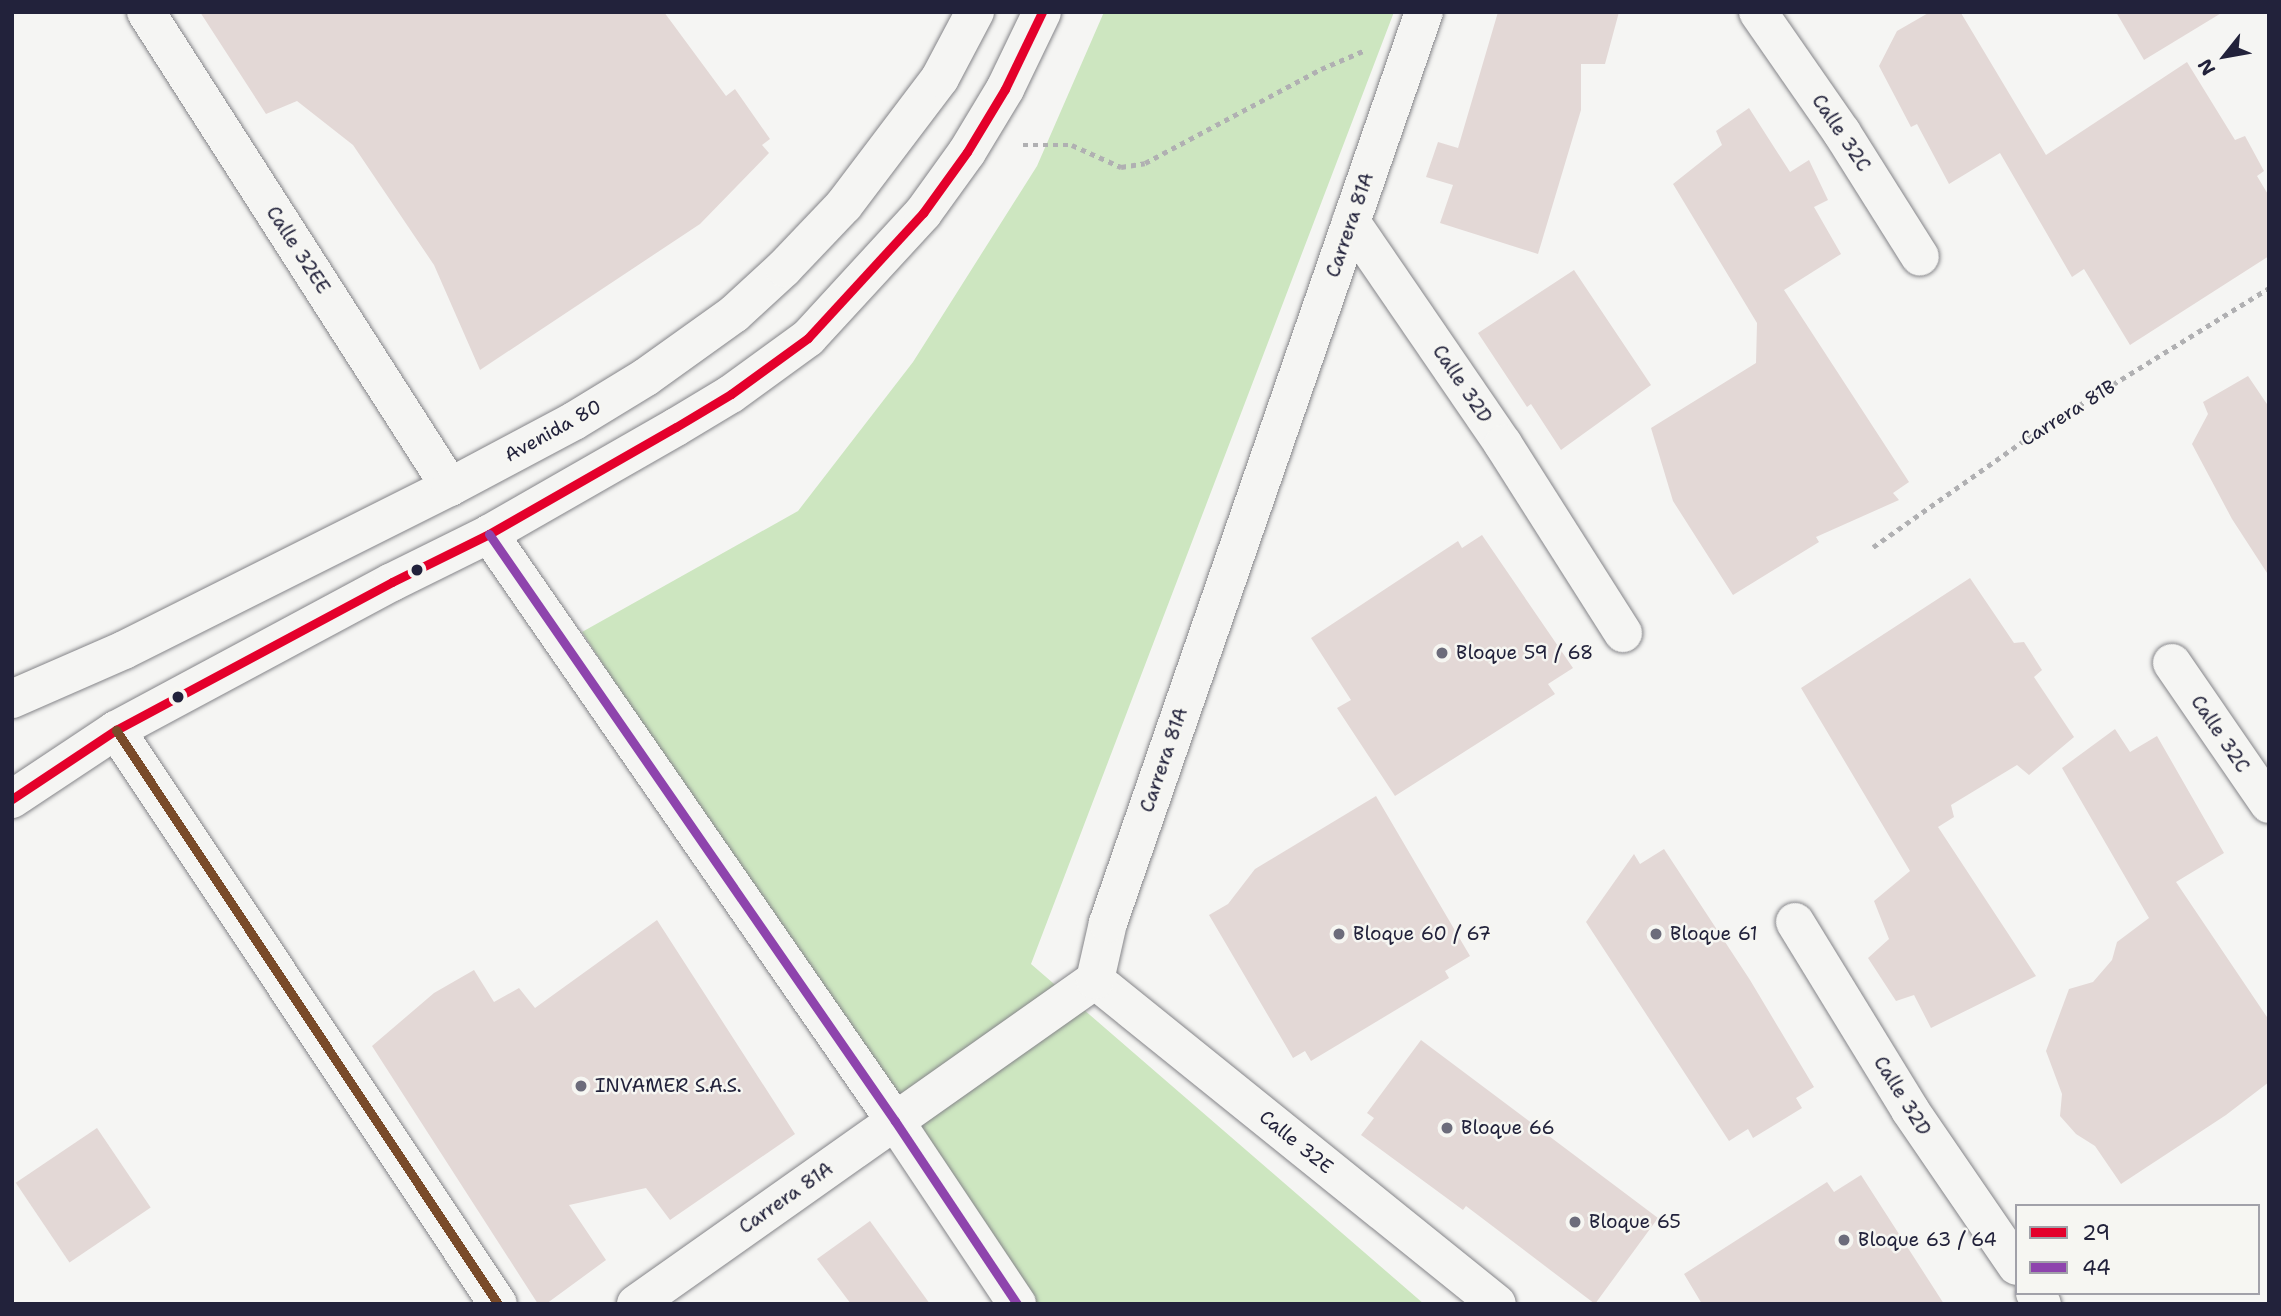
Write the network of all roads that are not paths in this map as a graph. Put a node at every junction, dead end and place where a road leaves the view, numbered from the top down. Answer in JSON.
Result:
{"nodes":[{"id":1,"x":146,"y":12,"type":"edge"},
{"id":2,"x":975,"y":12,"type":"edge"},
{"id":3,"x":1042,"y":12,"type":"edge"},
{"id":4,"x":1758,"y":12,"type":"edge"},
{"id":5,"x":1422,"y":20,"type":"edge"},
{"id":6,"x":1351,"y":222,"type":"junction"},
{"id":7,"x":1920,"y":257,"type":"dead end"},
{"id":8,"x":450,"y":487,"type":"junction"},
{"id":9,"x":489,"y":534,"type":"junction"},
{"id":10,"x":1623,"y":633,"type":"dead end"},
{"id":11,"x":2172,"y":663,"type":"dead end"},
{"id":12,"x":12,"y":699,"type":"edge"},
{"id":13,"x":116,"y":730,"type":"junction"},
{"id":14,"x":12,"y":799,"type":"edge"},
{"id":15,"x":2269,"y":804,"type":"edge"},
{"id":16,"x":1795,"y":922,"type":"dead end"},
{"id":17,"x":1095,"y":980,"type":"junction"},
{"id":18,"x":895,"y":1121,"type":"junction"},
{"id":19,"x":2015,"y":1263,"type":"edge"},
{"id":20,"x":498,"y":1304,"type":"edge"},
{"id":21,"x":636,"y":1304,"type":"edge"},
{"id":22,"x":1017,"y":1304,"type":"edge"},
{"id":23,"x":1497,"y":1304,"type":"edge"}],
"edges":[{"from":1,"to":8,"type":"street","name":"Calle 32EE"},
{"from":2,"to":8,"type":"street","name":"Avenida 80"},
{"from":3,"to":9,"type":"street"},
{"from":4,"to":7,"type":"street","name":"Calle 32C"},
{"from":5,"to":6,"type":"street","name":"Carrera 81A"},
{"from":6,"to":10,"type":"street","name":"Calle 32D"},
{"from":6,"to":17,"type":"street","name":"Carrera 81A"},
{"from":8,"to":12,"type":"street","name":"Avenida 80"},
{"from":9,"to":13,"type":"street"},
{"from":9,"to":18,"type":"street"},
{"from":11,"to":15,"type":"street","name":"Calle 32C"},
{"from":13,"to":14,"type":"street"},
{"from":13,"to":20,"type":"street"},
{"from":16,"to":19,"type":"street","name":"Calle 32D"},
{"from":17,"to":18,"type":"street","name":"Carrera 81A"},
{"from":17,"to":23,"type":"street","name":"Calle 32E"},
{"from":18,"to":21,"type":"street","name":"Carrera 81A"},
{"from":18,"to":22,"type":"street"}]}
